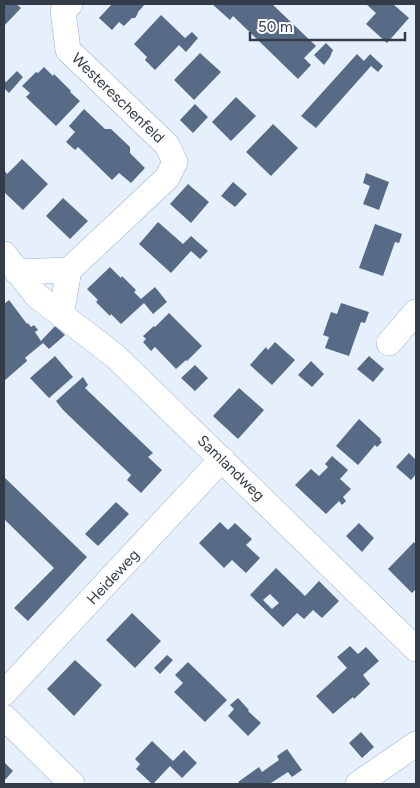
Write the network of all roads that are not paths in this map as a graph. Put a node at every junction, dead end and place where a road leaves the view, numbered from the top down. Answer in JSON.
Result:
{"nodes":[{"id":1,"x":70,"y":4,"type":"edge"},
{"id":2,"x":10,"y":263,"type":"edge"},
{"id":3,"x":70,"y":270,"type":"junction"},
{"id":4,"x":416,"y":312,"type":"edge"},
{"id":5,"x":61,"y":315,"type":"junction"},
{"id":6,"x":389,"y":343,"type":"dead end"},
{"id":7,"x":222,"y":459,"type":"junction"},
{"id":8,"x":416,"y":649,"type":"edge"},
{"id":9,"x":4,"y":694,"type":"edge"},
{"id":10,"x":4,"y":717,"type":"edge"},
{"id":11,"x":416,"y":744,"type":"edge"},
{"id":12,"x":72,"y":784,"type":"edge"},
{"id":13,"x":358,"y":784,"type":"edge"}],
"edges":[{"from":1,"to":3,"type":"street","name":"Westereschenfeld"},
{"from":2,"to":3,"type":"street"},
{"from":2,"to":5,"type":"street","name":"Samlandweg"},
{"from":3,"to":5,"type":"street"},
{"from":4,"to":6,"type":"street"},
{"from":5,"to":7,"type":"street","name":"Samlandweg"},
{"from":7,"to":8,"type":"street","name":"Samlandweg"},
{"from":7,"to":9,"type":"street","name":"Heideweg"},
{"from":10,"to":12,"type":"street"},
{"from":11,"to":13,"type":"street"}]}
